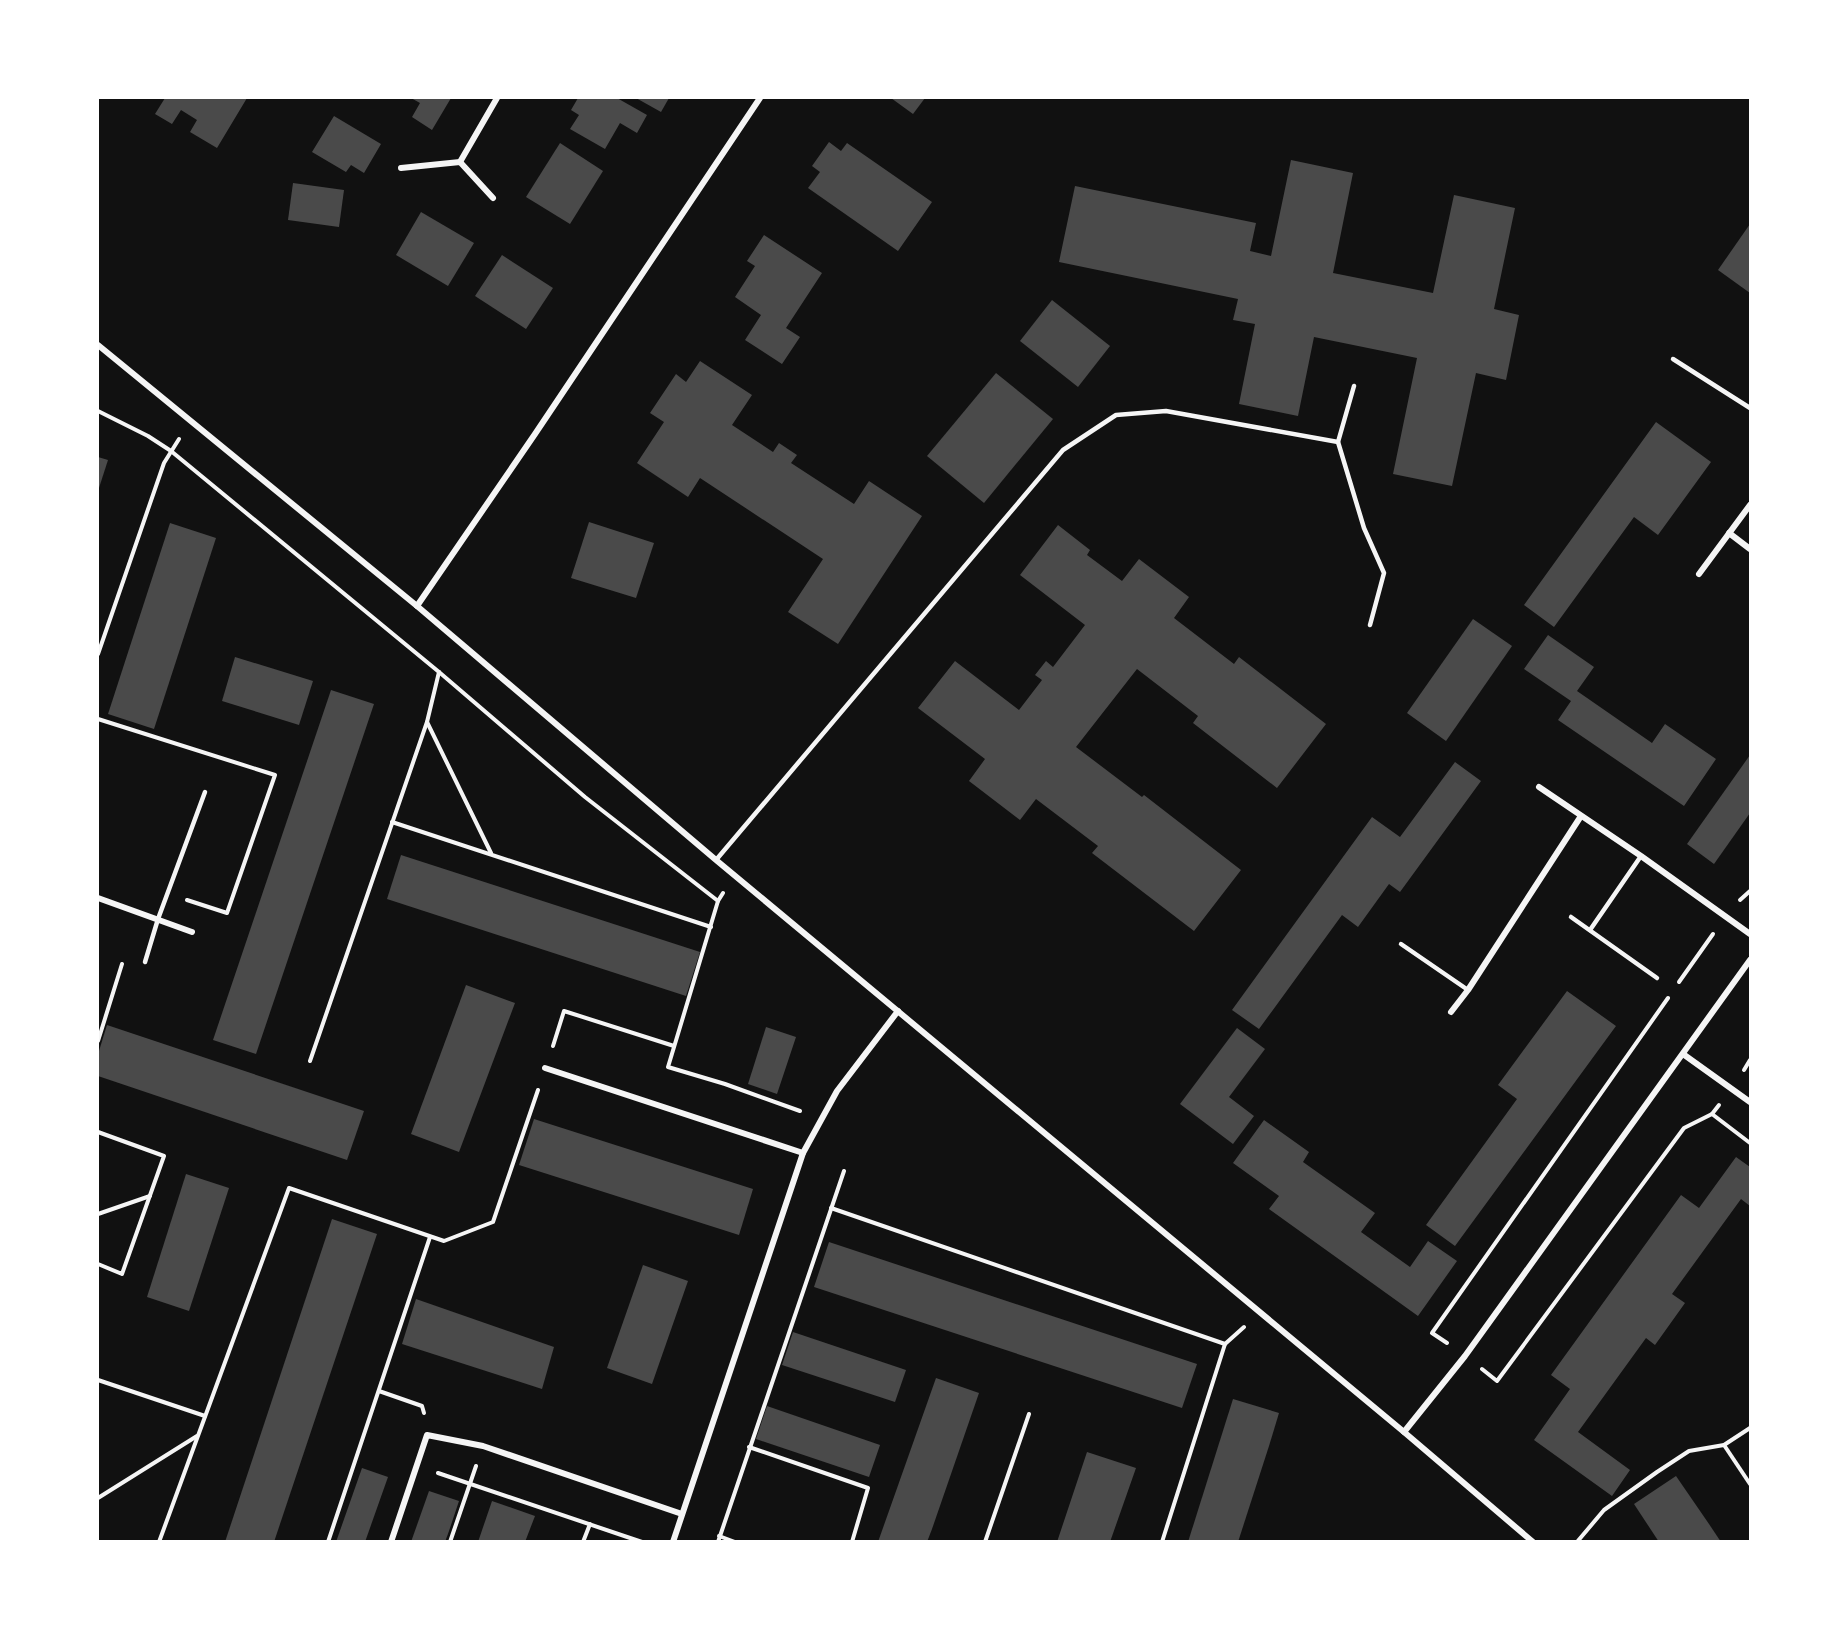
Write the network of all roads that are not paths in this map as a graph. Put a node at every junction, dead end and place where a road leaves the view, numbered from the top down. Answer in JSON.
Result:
{"nodes":[{"id":1,"x":497,"y":98,"type":"edge"},
{"id":2,"x":760,"y":98,"type":"edge"},
{"id":3,"x":460,"y":162,"type":"junction"},
{"id":4,"x":401,"y":168,"type":"dead end"},
{"id":5,"x":493,"y":198,"type":"dead end"},
{"id":6,"x":98,"y":345,"type":"edge"},
{"id":7,"x":1673,"y":359,"type":"dead end"},
{"id":8,"x":1354,"y":386,"type":"dead end"},
{"id":9,"x":1750,"y":408,"type":"edge"},
{"id":10,"x":1338,"y":442,"type":"junction"},
{"id":11,"x":1750,"y":505,"type":"edge"},
{"id":12,"x":1729,"y":533,"type":"junction"},
{"id":13,"x":1750,"y":549,"type":"edge"},
{"id":14,"x":1699,"y":574,"type":"dead end"},
{"id":15,"x":417,"y":606,"type":"junction"},
{"id":16,"x":1370,"y":625,"type":"dead end"},
{"id":17,"x":1539,"y":788,"type":"dead end"},
{"id":18,"x":205,"y":792,"type":"dead end"},
{"id":19,"x":1581,"y":816,"type":"junction"},
{"id":20,"x":1641,"y":856,"type":"junction"},
{"id":21,"x":716,"y":860,"type":"junction"},
{"id":22,"x":98,"y":898,"type":"edge"},
{"id":23,"x":1571,"y":917,"type":"dead end"},
{"id":24,"x":158,"y":919,"type":"junction"},
{"id":25,"x":1590,"y":930,"type":"junction"},
{"id":26,"x":192,"y":932,"type":"dead end"},
{"id":27,"x":1750,"y":934,"type":"edge"},
{"id":28,"x":1401,"y":944,"type":"dead end"},
{"id":29,"x":1750,"y":960,"type":"edge"},
{"id":30,"x":145,"y":962,"type":"dead end"},
{"id":31,"x":1657,"y":978,"type":"dead end"},
{"id":32,"x":1468,"y":990,"type":"junction"},
{"id":33,"x":898,"y":1011,"type":"junction"},
{"id":34,"x":1451,"y":1012,"type":"dead end"},
{"id":35,"x":1683,"y":1054,"type":"junction"},
{"id":36,"x":545,"y":1068,"type":"road end"},
{"id":37,"x":1750,"y":1102,"type":"edge"},
{"id":38,"x":803,"y":1153,"type":"junction"},
{"id":39,"x":1404,"y":1432,"type":"junction"},
{"id":40,"x":682,"y":1514,"type":"junction"},
{"id":41,"x":391,"y":1542,"type":"edge"},
{"id":42,"x":673,"y":1542,"type":"edge"},
{"id":43,"x":1533,"y":1542,"type":"edge"}],
"edges":[{"from":1,"to":3,"type":"street"},
{"from":2,"to":15,"type":"street"},
{"from":3,"to":4,"type":"street"},
{"from":3,"to":5,"type":"street"},
{"from":6,"to":15,"type":"street"},
{"from":7,"to":9,"type":"lane"},
{"from":8,"to":10,"type":"lane"},
{"from":10,"to":16,"type":"lane"},
{"from":10,"to":21,"type":"lane"},
{"from":11,"to":12,"type":"street"},
{"from":12,"to":13,"type":"street"},
{"from":12,"to":14,"type":"street"},
{"from":15,"to":21,"type":"street"},
{"from":17,"to":19,"type":"street"},
{"from":18,"to":24,"type":"lane"},
{"from":19,"to":20,"type":"street"},
{"from":19,"to":32,"type":"street"},
{"from":20,"to":25,"type":"lane"},
{"from":20,"to":27,"type":"street"},
{"from":21,"to":33,"type":"street"},
{"from":22,"to":24,"type":"street"},
{"from":23,"to":25,"type":"lane"},
{"from":24,"to":26,"type":"street"},
{"from":24,"to":30,"type":"lane"},
{"from":25,"to":31,"type":"lane"},
{"from":28,"to":32,"type":"lane"},
{"from":29,"to":35,"type":"street"},
{"from":32,"to":34,"type":"street"},
{"from":33,"to":38,"type":"street"},
{"from":33,"to":39,"type":"street"},
{"from":35,"to":37,"type":"street"},
{"from":35,"to":39,"type":"street"},
{"from":36,"to":38,"type":"street"},
{"from":38,"to":40,"type":"street"},
{"from":39,"to":43,"type":"street"},
{"from":40,"to":41,"type":"street"},
{"from":40,"to":42,"type":"street"}]}
